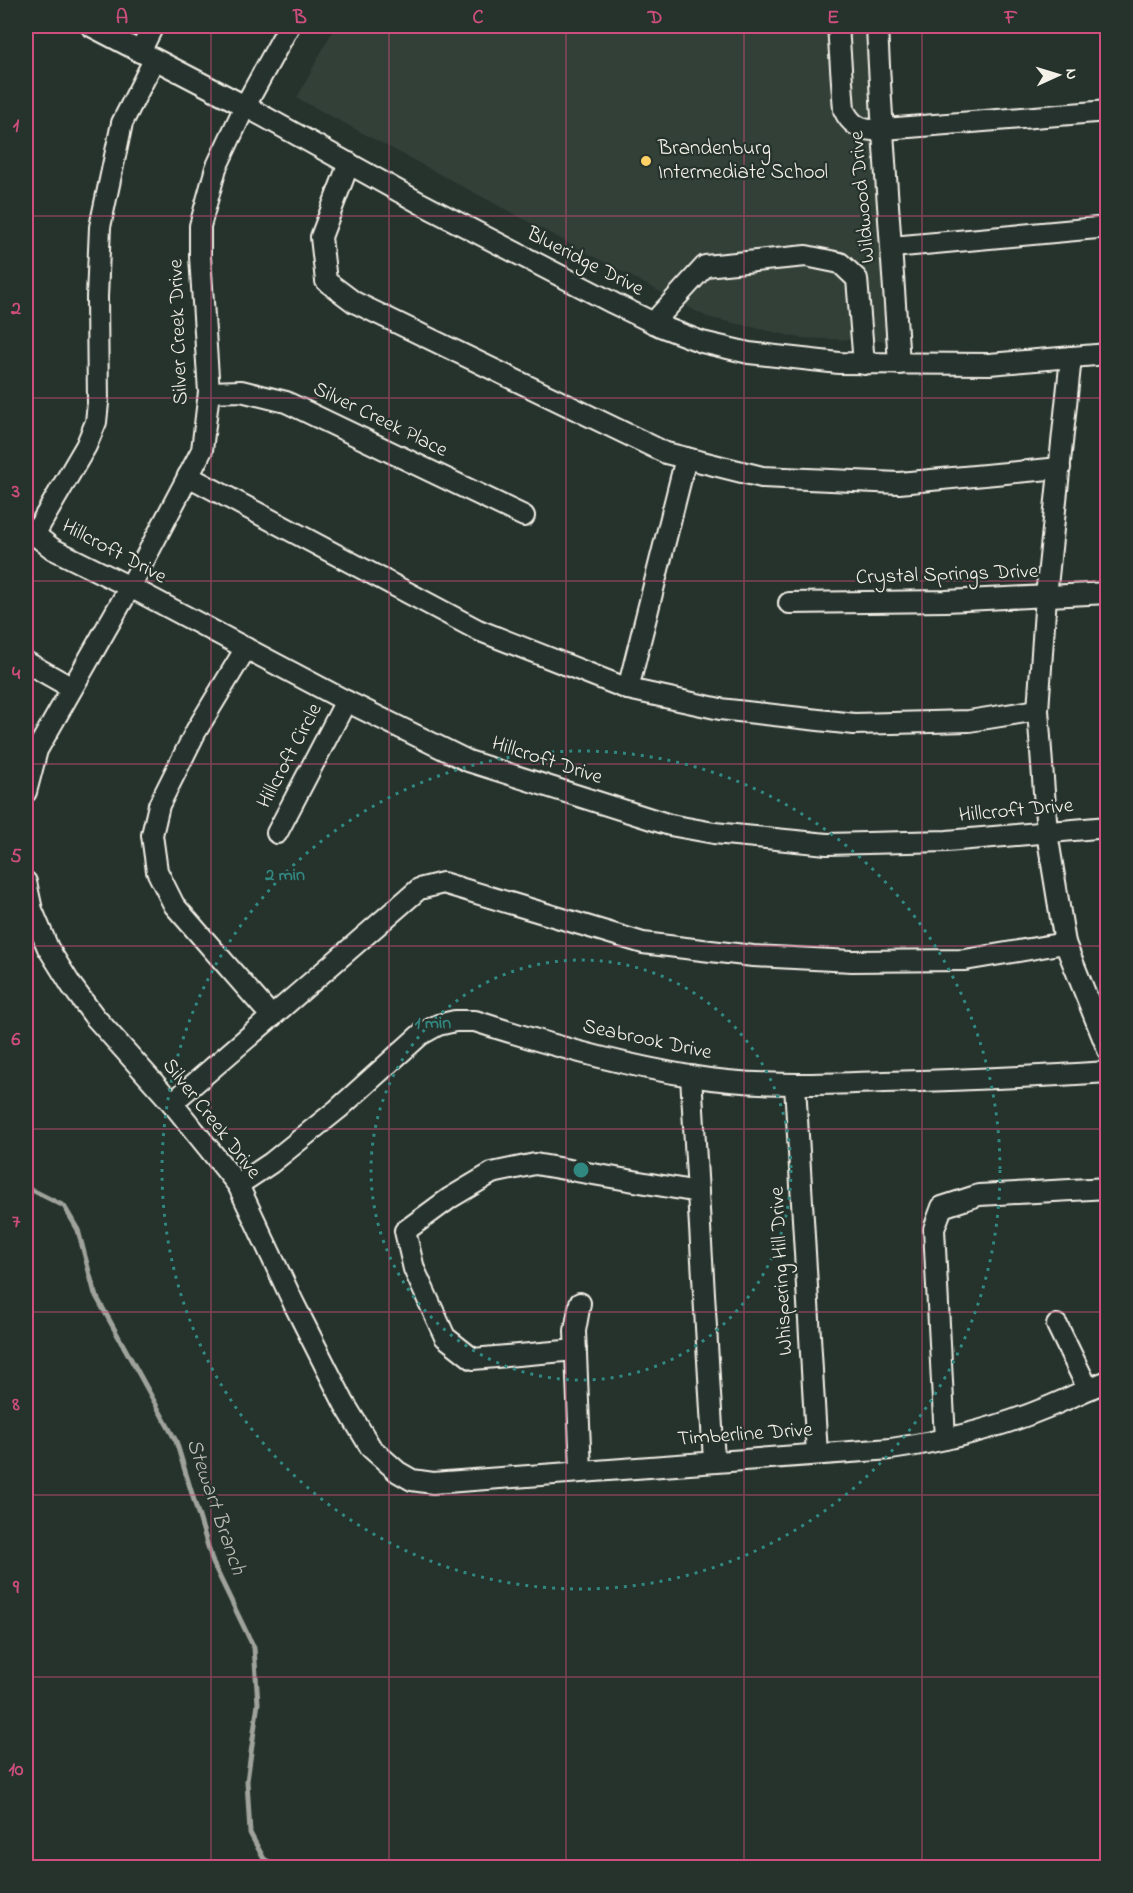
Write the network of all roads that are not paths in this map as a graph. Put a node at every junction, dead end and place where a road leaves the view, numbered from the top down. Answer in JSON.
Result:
{"nodes":[{"id":1,"x":90,"y":26,"type":"edge"},
{"id":2,"x":153,"y":26,"type":"edge"},
{"id":3,"x":289,"y":26,"type":"edge"},
{"id":4,"x":838,"y":26,"type":"edge"},
{"id":5,"x":877,"y":26,"type":"edge"},
{"id":6,"x":147,"y":56,"type":"junction"},
{"id":7,"x":245,"y":106,"type":"junction"},
{"id":8,"x":1107,"y":111,"type":"edge"},
{"id":9,"x":882,"y":128,"type":"junction"},
{"id":10,"x":349,"y":163,"type":"junction"},
{"id":11,"x":1107,"y":227,"type":"edge"},
{"id":12,"x":892,"y":247,"type":"junction"},
{"id":13,"x":653,"y":323,"type":"junction"},
{"id":14,"x":1107,"y":354,"type":"edge"},
{"id":15,"x":1071,"y":357,"type":"junction"},
{"id":16,"x":864,"y":364,"type":"junction"},
{"id":17,"x":899,"y":364,"type":"junction"},
{"id":18,"x":209,"y":392,"type":"junction"},
{"id":19,"x":686,"y":458,"type":"junction"},
{"id":20,"x":1060,"y":468,"type":"junction"},
{"id":21,"x":188,"y":476,"type":"junction"},
{"id":22,"x":524,"y":516,"type":"dead end"},
{"id":23,"x":30,"y":532,"type":"edge"},
{"id":24,"x":129,"y":587,"type":"junction"},
{"id":25,"x":1107,"y":593,"type":"edge"},
{"id":26,"x":1046,"y":596,"type":"junction"},
{"id":27,"x":789,"y":603,"type":"dead end"},
{"id":28,"x":246,"y":648,"type":"junction"},
{"id":29,"x":26,"y":662,"type":"edge"},
{"id":30,"x":72,"y":688,"type":"junction"},
{"id":31,"x":627,"y":689,"type":"junction"},
{"id":32,"x":346,"y":701,"type":"junction"},
{"id":33,"x":1038,"y":710,"type":"junction"},
{"id":34,"x":26,"y":792,"type":"edge"},
{"id":35,"x":1107,"y":827,"type":"edge"},
{"id":36,"x":277,"y":833,"type":"dead end"},
{"id":37,"x":1047,"y":833,"type":"junction"},
{"id":38,"x":26,"y":882,"type":"edge"},
{"id":39,"x":1065,"y":943,"type":"junction"},
{"id":40,"x":272,"y":1017,"type":"junction"},
{"id":41,"x":1107,"y":1050,"type":"edge"},
{"id":42,"x":1107,"y":1072,"type":"edge"},
{"id":43,"x":691,"y":1076,"type":"junction"},
{"id":44,"x":795,"y":1085,"type":"junction"},
{"id":45,"x":172,"y":1103,"type":"junction"},
{"id":46,"x":238,"y":1185,"type":"junction"},
{"id":47,"x":1107,"y":1188,"type":"edge"},
{"id":48,"x":698,"y":1192,"type":"junction"},
{"id":49,"x":580,"y":1304,"type":"dead end"},
{"id":50,"x":1057,"y":1325,"type":"dead end"},
{"id":51,"x":576,"y":1350,"type":"junction"},
{"id":52,"x":1107,"y":1381,"type":"edge"},
{"id":53,"x":1088,"y":1389,"type":"junction"},
{"id":54,"x":945,"y":1439,"type":"junction"},
{"id":55,"x":817,"y":1454,"type":"junction"},
{"id":56,"x":381,"y":1459,"type":"joint"},
{"id":57,"x":714,"y":1461,"type":"junction"},
{"id":58,"x":581,"y":1471,"type":"junction"}],
"edges":[{"from":1,"to":6,"type":"street","name":"Blueridge Drive"},
{"from":2,"to":6,"type":"street"},
{"from":3,"to":7,"type":"street","name":"Silver Creek Drive"},
{"from":4,"to":9,"type":"street"},
{"from":5,"to":9,"type":"street","name":"Wildwood Drive"},
{"from":6,"to":7,"type":"street","name":"Blueridge Drive"},
{"from":6,"to":23,"type":"street"},
{"from":7,"to":10,"type":"street","name":"Blueridge Drive"},
{"from":7,"to":18,"type":"street","name":"Silver Creek Drive"},
{"from":8,"to":9,"type":"street"},
{"from":9,"to":12,"type":"street","name":"Wildwood Drive"},
{"from":10,"to":13,"type":"street","name":"Blueridge Drive"},
{"from":10,"to":19,"type":"street"},
{"from":11,"to":12,"type":"street"},
{"from":12,"to":17,"type":"street","name":"Wildwood Drive"},
{"from":13,"to":16,"type":"street","name":"Blueridge Drive"},
{"from":13,"to":16,"type":"street"},
{"from":14,"to":15,"type":"street","name":"Blueridge Drive"},
{"from":15,"to":17,"type":"street","name":"Blueridge Drive"},
{"from":15,"to":20,"type":"street"},
{"from":16,"to":17,"type":"street","name":"Blueridge Drive"},
{"from":18,"to":21,"type":"street","name":"Silver Creek Drive"},
{"from":18,"to":22,"type":"street","name":"Silver Creek Place"},
{"from":19,"to":20,"type":"street"},
{"from":19,"to":31,"type":"street"},
{"from":20,"to":26,"type":"street"},
{"from":21,"to":24,"type":"street","name":"Silver Creek Drive"},
{"from":21,"to":31,"type":"street"},
{"from":23,"to":24,"type":"street","name":"Hillcroft Drive"},
{"from":24,"to":28,"type":"street","name":"Hillcroft Drive"},
{"from":24,"to":30,"type":"street","name":"Silver Creek Drive"},
{"from":25,"to":26,"type":"street","name":"Crystal Springs Drive"},
{"from":26,"to":27,"type":"street","name":"Crystal Springs Drive"},
{"from":26,"to":33,"type":"street"},
{"from":28,"to":32,"type":"street","name":"Hillcroft Drive"},
{"from":28,"to":40,"type":"street"},
{"from":29,"to":30,"type":"street"},
{"from":30,"to":34,"type":"street","name":"Silver Creek Drive"},
{"from":31,"to":33,"type":"street"},
{"from":32,"to":36,"type":"street","name":"Hillcroft Circle"},
{"from":32,"to":37,"type":"street","name":"Hillcroft Drive"},
{"from":33,"to":37,"type":"street"},
{"from":35,"to":37,"type":"street","name":"Hillcroft Drive"},
{"from":37,"to":39,"type":"street"},
{"from":38,"to":45,"type":"street","name":"Silver Creek Drive"},
{"from":39,"to":40,"type":"street"},
{"from":39,"to":41,"type":"street"},
{"from":40,"to":45,"type":"street"},
{"from":42,"to":44,"type":"street","name":"Seabrook Drive"},
{"from":43,"to":44,"type":"street","name":"Seabrook Drive"},
{"from":43,"to":46,"type":"street","name":"Seabrook Drive"},
{"from":43,"to":48,"type":"street"},
{"from":44,"to":55,"type":"street","name":"Whispering Hill Drive"},
{"from":45,"to":46,"type":"street","name":"Silver Creek Drive"},
{"from":46,"to":56,"type":"street","name":"Silver Creek Drive"},
{"from":47,"to":54,"type":"street"},
{"from":48,"to":51,"type":"street"},
{"from":48,"to":57,"type":"street"},
{"from":49,"to":51,"type":"street"},
{"from":50,"to":53,"type":"street"},
{"from":51,"to":58,"type":"street"},
{"from":52,"to":53,"type":"street","name":"Timberline Drive"},
{"from":53,"to":54,"type":"street","name":"Timberline Drive"},
{"from":54,"to":55,"type":"street","name":"Timberline Drive"},
{"from":55,"to":57,"type":"street","name":"Timberline Drive"},
{"from":56,"to":58,"type":"street","name":"Timberline Drive"},
{"from":57,"to":58,"type":"street","name":"Timberline Drive"}]}
